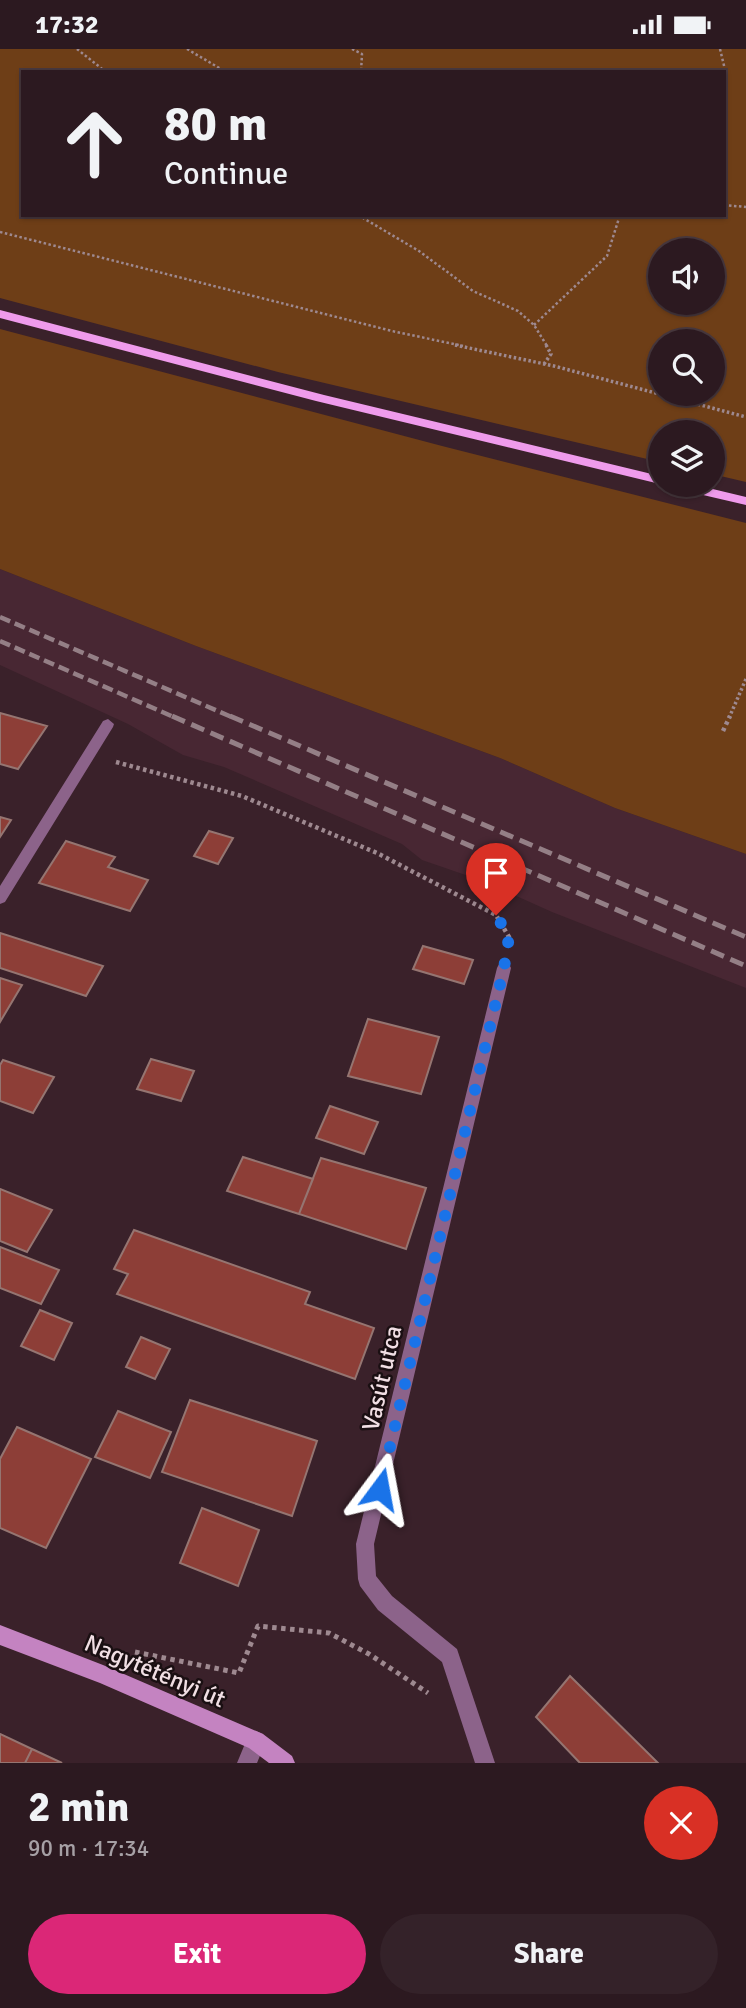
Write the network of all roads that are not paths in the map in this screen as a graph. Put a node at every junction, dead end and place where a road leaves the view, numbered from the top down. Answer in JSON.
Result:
{"nodes":[{"id":1,"x":0,"y":314,"type":"edge"},
{"id":2,"x":648,"y":477,"type":"edge"},
{"id":3,"x":725,"y":496,"type":"edge"},
{"id":4,"x":746,"y":501,"type":"edge"},
{"id":5,"x":108,"y":724,"type":"dead end"},
{"id":6,"x":0,"y":898,"type":"edge"},
{"id":7,"x":504,"y":968,"type":"road end"},
{"id":8,"x":0,"y":1635,"type":"edge"},
{"id":9,"x":256,"y":1741,"type":"junction"},
{"id":10,"x":247,"y":1763,"type":"edge"},
{"id":11,"x":285,"y":1763,"type":"edge"},
{"id":12,"x":485,"y":1763,"type":"edge"}],
"edges":[{"from":1,"to":2,"type":"main road"},
{"from":3,"to":4,"type":"main road"},
{"from":5,"to":6,"type":"street"},
{"from":7,"to":12,"type":"street","name":"Vasút utca"},
{"from":8,"to":9,"type":"main road","name":"Nagytétényi út"},
{"from":9,"to":10,"type":"street"},
{"from":9,"to":11,"type":"main road","name":"Nagytétényi út"}]}
